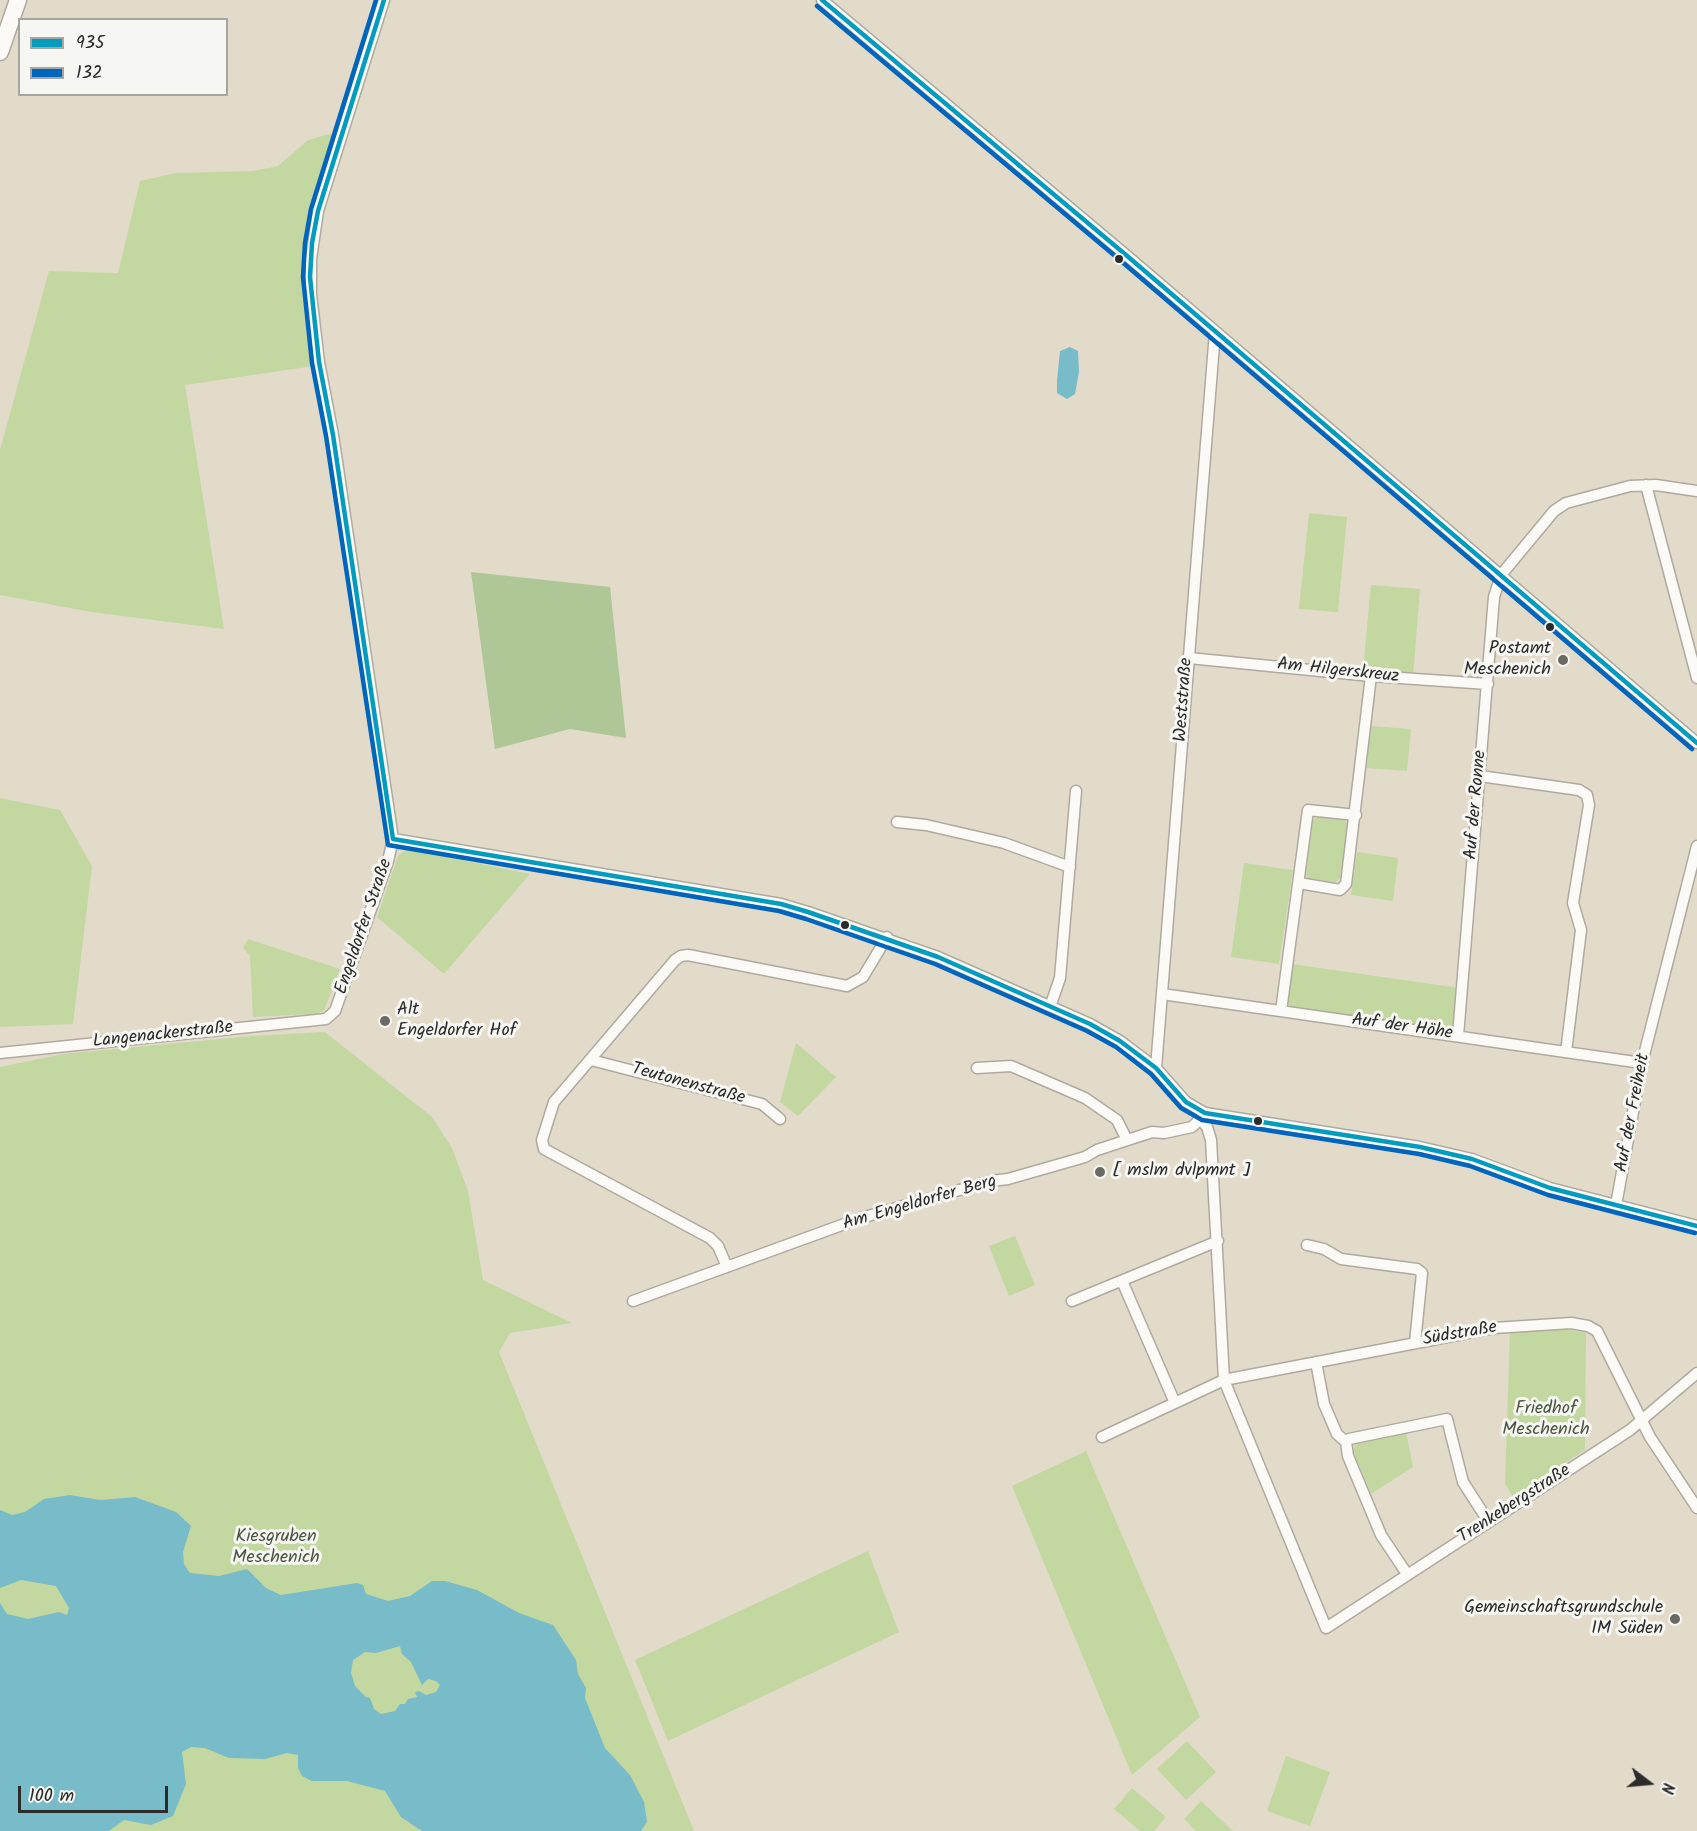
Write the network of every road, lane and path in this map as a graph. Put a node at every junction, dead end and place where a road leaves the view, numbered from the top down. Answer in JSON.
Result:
{"nodes":[{"id":1,"x":18,"y":0,"type":"edge"},
{"id":2,"x":384,"y":0,"type":"edge"},
{"id":3,"x":822,"y":0,"type":"edge"},
{"id":4,"x":0,"y":37,"type":"edge"},
{"id":5,"x":0,"y":52,"type":"edge"},
{"id":6,"x":1215,"y":332,"type":"junction"},
{"id":7,"x":1646,"y":485,"type":"junction"},
{"id":8,"x":1697,"y":491,"type":"edge"},
{"id":9,"x":1501,"y":575,"type":"junction"},
{"id":10,"x":1189,"y":658,"type":"junction"},
{"id":11,"x":1371,"y":676,"type":"junction"},
{"id":12,"x":1697,"y":678,"type":"edge"},
{"id":13,"x":1488,"y":684,"type":"junction"},
{"id":14,"x":1697,"y":743,"type":"edge"},
{"id":15,"x":1480,"y":776,"type":"junction"},
{"id":16,"x":1076,"y":791,"type":"dead end"},
{"id":17,"x":1356,"y":815,"type":"junction"},
{"id":18,"x":897,"y":822,"type":"dead end"},
{"id":19,"x":393,"y":839,"type":"junction"},
{"id":20,"x":1697,"y":846,"type":"edge"},
{"id":21,"x":1071,"y":867,"type":"junction"},
{"id":22,"x":1299,"y":884,"type":"junction"},
{"id":23,"x":887,"y":937,"type":"junction"},
{"id":24,"x":1162,"y":994,"type":"junction"},
{"id":25,"x":1051,"y":1004,"type":"junction"},
{"id":26,"x":1281,"y":1011,"type":"junction"},
{"id":27,"x":326,"y":1019,"type":"joint"},
{"id":28,"x":1458,"y":1036,"type":"junction"},
{"id":29,"x":1566,"y":1052,"type":"junction"},
{"id":30,"x":0,"y":1053,"type":"edge"},
{"id":31,"x":591,"y":1060,"type":"junction"},
{"id":32,"x":1642,"y":1063,"type":"junction"},
{"id":33,"x":977,"y":1068,"type":"dead end"},
{"id":34,"x":1156,"y":1068,"type":"junction"},
{"id":35,"x":1203,"y":1116,"type":"junction"},
{"id":36,"x":780,"y":1119,"type":"dead end"},
{"id":37,"x":1127,"y":1140,"type":"junction"},
{"id":38,"x":1616,"y":1205,"type":"junction"},
{"id":39,"x":1697,"y":1226,"type":"edge"},
{"id":40,"x":1218,"y":1241,"type":"junction"},
{"id":41,"x":1307,"y":1245,"type":"dead end"},
{"id":42,"x":727,"y":1266,"type":"junction"},
{"id":43,"x":1122,"y":1281,"type":"junction"},
{"id":44,"x":633,"y":1301,"type":"dead end"},
{"id":45,"x":1072,"y":1301,"type":"dead end"},
{"id":46,"x":1415,"y":1343,"type":"junction"},
{"id":47,"x":1316,"y":1362,"type":"junction"},
{"id":48,"x":1697,"y":1373,"type":"edge"},
{"id":49,"x":1224,"y":1380,"type":"junction"},
{"id":50,"x":1175,"y":1403,"type":"junction"},
{"id":51,"x":1642,"y":1421,"type":"junction"},
{"id":52,"x":1102,"y":1437,"type":"dead end"},
{"id":53,"x":1346,"y":1442,"type":"junction"},
{"id":54,"x":1697,"y":1508,"type":"edge"},
{"id":55,"x":1488,"y":1521,"type":"junction"},
{"id":56,"x":1407,"y":1574,"type":"junction"}],
"edges":[{"from":1,"to":4,"type":"highway"},
{"from":1,"to":5,"type":"highway"},
{"from":2,"to":19,"type":"street"},
{"from":3,"to":6,"type":"street"},
{"from":6,"to":9,"type":"street"},
{"from":6,"to":10,"type":"street","name":"Weststraße"},
{"from":7,"to":8,"type":"street"},
{"from":7,"to":9,"type":"street"},
{"from":7,"to":12,"type":"street"},
{"from":9,"to":13,"type":"street","name":"Auf der Ronne"},
{"from":9,"to":14,"type":"street"},
{"from":10,"to":11,"type":"street","name":"Am Hilgerskreuz"},
{"from":10,"to":24,"type":"street","name":"Weststraße"},
{"from":11,"to":13,"type":"street","name":"Am Hilgerskreuz"},
{"from":11,"to":17,"type":"street"},
{"from":13,"to":15,"type":"street","name":"Auf der Ronne"},
{"from":15,"to":28,"type":"street","name":"Auf der Ronne"},
{"from":15,"to":29,"type":"street"},
{"from":16,"to":21,"type":"street"},
{"from":17,"to":22,"type":"street"},
{"from":17,"to":22,"type":"street"},
{"from":18,"to":21,"type":"street"},
{"from":19,"to":23,"type":"street","name":"Engeldorfer Straße"},
{"from":19,"to":27,"type":"street","name":"Engeldorfer Straße"},
{"from":20,"to":32,"type":"street","name":"Auf der Freiheit"},
{"from":21,"to":25,"type":"street"},
{"from":22,"to":26,"type":"street"},
{"from":23,"to":25,"type":"street","name":"Engeldorfer Straße"},
{"from":23,"to":31,"type":"street"},
{"from":24,"to":26,"type":"street","name":"Auf der Höhe"},
{"from":24,"to":34,"type":"street","name":"Weststraße"},
{"from":25,"to":34,"type":"street","name":"Engeldorfer Straße"},
{"from":26,"to":28,"type":"street","name":"Auf der Höhe"},
{"from":27,"to":30,"type":"street","name":"Langenackerstraße"},
{"from":28,"to":29,"type":"street","name":"Auf der Höhe"},
{"from":29,"to":32,"type":"street","name":"Auf der Höhe"},
{"from":31,"to":36,"type":"street","name":"Teutonenstraße"},
{"from":31,"to":42,"type":"street"},
{"from":32,"to":38,"type":"street","name":"Auf der Freiheit"},
{"from":33,"to":37,"type":"street"},
{"from":34,"to":35,"type":"street","name":"Engeldorfer Straße"},
{"from":35,"to":37,"type":"street","name":"Am Engeldorfer Berg"},
{"from":35,"to":38,"type":"street","name":"Engeldorfer Straße"},
{"from":35,"to":40,"type":"street"},
{"from":37,"to":42,"type":"street","name":"Am Engeldorfer Berg"},
{"from":38,"to":39,"type":"street","name":"Engeldorfer Straße"},
{"from":40,"to":43,"type":"street"},
{"from":40,"to":49,"type":"street"},
{"from":41,"to":46,"type":"street"},
{"from":42,"to":44,"type":"street","name":"Am Engeldorfer Berg"},
{"from":43,"to":45,"type":"street"},
{"from":43,"to":50,"type":"street"},
{"from":46,"to":47,"type":"street","name":"Südstraße"},
{"from":46,"to":51,"type":"street","name":"Südstraße"},
{"from":47,"to":49,"type":"street","name":"Südstraße"},
{"from":47,"to":53,"type":"street"},
{"from":48,"to":51,"type":"street","name":"Trenkebergstraße"},
{"from":49,"to":50,"type":"street","name":"Südstraße"},
{"from":49,"to":56,"type":"street","name":"Trenkebergstraße"},
{"from":50,"to":52,"type":"street","name":"Südstraße"},
{"from":51,"to":54,"type":"street","name":"Südstraße"},
{"from":51,"to":55,"type":"street","name":"Trenkebergstraße"},
{"from":53,"to":55,"type":"street"},
{"from":53,"to":56,"type":"street"},
{"from":55,"to":56,"type":"street","name":"Trenkebergstraße"}]}
